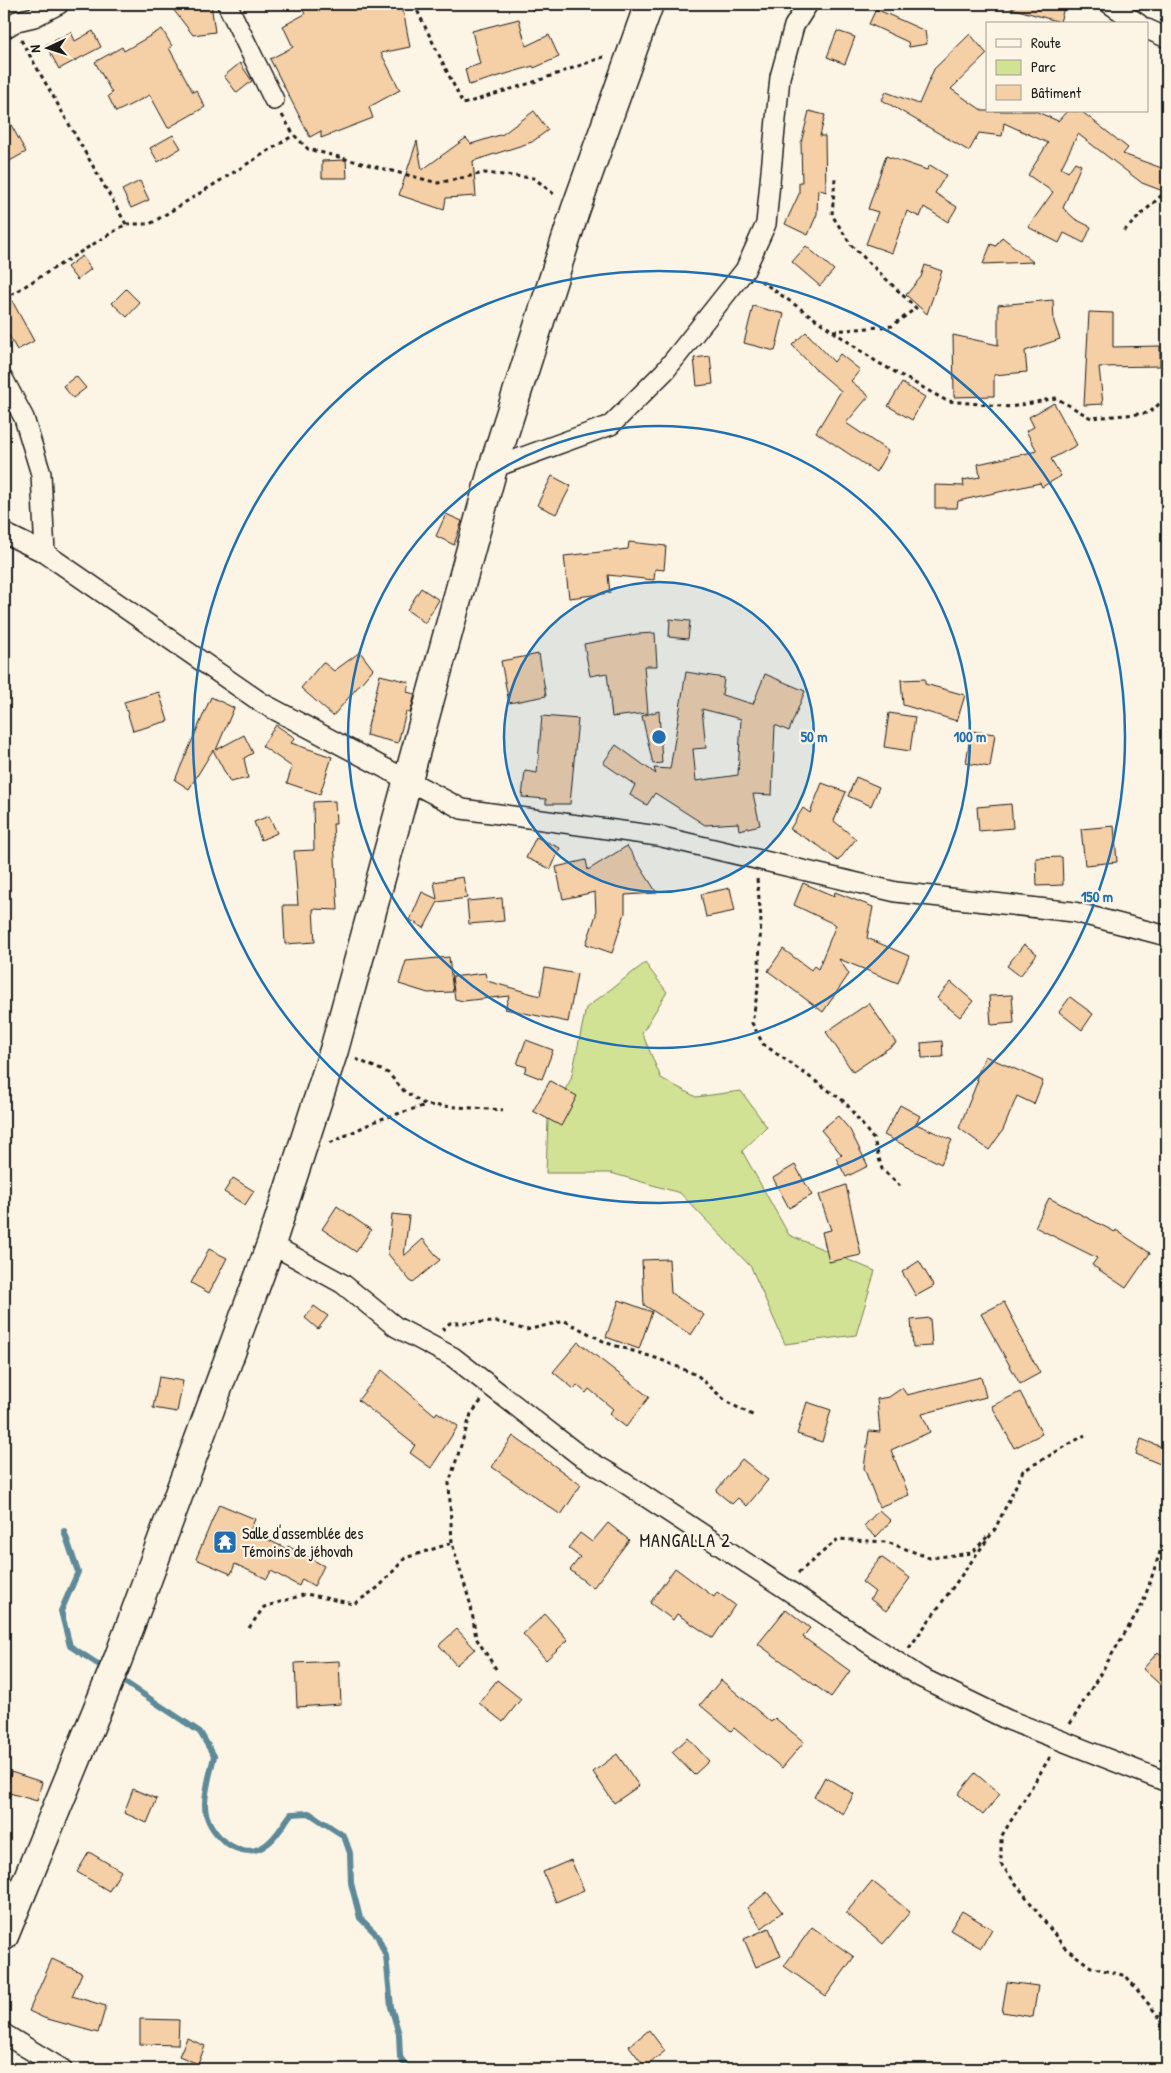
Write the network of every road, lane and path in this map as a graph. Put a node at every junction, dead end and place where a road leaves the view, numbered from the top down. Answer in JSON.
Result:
{"nodes":[{"id":1,"x":59,"y":4,"type":"edge"},
{"id":2,"x":227,"y":4,"type":"edge"},
{"id":3,"x":414,"y":4,"type":"edge"},
{"id":4,"x":552,"y":4,"type":"edge"},
{"id":5,"x":649,"y":4,"type":"edge"},
{"id":6,"x":808,"y":4,"type":"edge"},
{"id":7,"x":1110,"y":4,"type":"edge"},
{"id":8,"x":532,"y":10,"type":"dead end"},
{"id":9,"x":1136,"y":22,"type":"edge"},
{"id":10,"x":8,"y":26,"type":"edge"},
{"id":11,"x":1148,"y":29,"type":"edge"},
{"id":12,"x":1167,"y":38,"type":"edge"},
{"id":13,"x":628,"y":62,"type":"junction"},
{"id":14,"x":274,"y":100,"type":"joint"},
{"id":15,"x":294,"y":135,"type":"junction"},
{"id":16,"x":835,"y":178,"type":"dead end"},
{"id":17,"x":1167,"y":190,"type":"edge"},
{"id":18,"x":576,"y":211,"type":"junction"},
{"id":19,"x":126,"y":224,"type":"junction"},
{"id":20,"x":1124,"y":231,"type":"dead end"},
{"id":21,"x":745,"y":270,"type":"junction"},
{"id":22,"x":4,"y":299,"type":"edge"},
{"id":23,"x":833,"y":331,"type":"junction"},
{"id":24,"x":4,"y":380,"type":"edge"},
{"id":25,"x":1167,"y":398,"type":"edge"},
{"id":26,"x":493,"y":468,"type":"junction"},
{"id":27,"x":4,"y":533,"type":"edge"},
{"id":28,"x":45,"y":553,"type":"junction"},
{"id":29,"x":407,"y":781,"type":"junction"},
{"id":30,"x":755,"y":859,"type":"junction"},
{"id":31,"x":1167,"y":936,"type":"edge"},
{"id":32,"x":334,"y":1050,"type":"junction"},
{"id":33,"x":426,"y":1105,"type":"junction"},
{"id":34,"x":503,"y":1110,"type":"dead end"},
{"id":35,"x":300,"y":1156,"type":"junction"},
{"id":36,"x":900,"y":1186,"type":"dead end"},
{"id":37,"x":271,"y":1244,"type":"junction"},
{"id":38,"x":427,"y":1343,"type":"junction"},
{"id":39,"x":491,"y":1387,"type":"junction"},
{"id":40,"x":756,"y":1417,"type":"dead end"},
{"id":41,"x":1084,"y":1435,"type":"dead end"},
{"id":42,"x":995,"y":1529,"type":"junction"},
{"id":43,"x":452,"y":1543,"type":"junction"},
{"id":44,"x":1164,"y":1543,"type":"dead end"},
{"id":45,"x":783,"y":1587,"type":"junction"},
{"id":46,"x":250,"y":1628,"type":"dead end"},
{"id":47,"x":899,"y":1663,"type":"junction"},
{"id":48,"x":498,"y":1672,"type":"dead end"},
{"id":49,"x":1060,"y":1741,"type":"junction"},
{"id":50,"x":1167,"y":1782,"type":"edge"},
{"id":51,"x":4,"y":1936,"type":"edge"},
{"id":52,"x":1167,"y":2028,"type":"edge"},
{"id":53,"x":4,"y":2034,"type":"edge"},
{"id":54,"x":62,"y":2069,"type":"edge"}],
"edges":[{"from":1,"to":10,"type":"street"},
{"from":2,"to":14,"type":"street"},
{"from":3,"to":13,"type":"path"},
{"from":4,"to":8,"type":"path"},
{"from":5,"to":13,"type":"highway"},
{"from":6,"to":21,"type":"street"},
{"from":7,"to":9,"type":"street"},
{"from":10,"to":19,"type":"path"},
{"from":11,"to":12,"type":"street"},
{"from":13,"to":18,"type":"highway"},
{"from":14,"to":15,"type":"path"},
{"from":15,"to":18,"type":"path"},
{"from":15,"to":19,"type":"path"},
{"from":16,"to":23,"type":"path"},
{"from":17,"to":20,"type":"path"},
{"from":18,"to":26,"type":"highway"},
{"from":19,"to":22,"type":"path"},
{"from":21,"to":23,"type":"path"},
{"from":21,"to":26,"type":"street"},
{"from":23,"to":25,"type":"path"},
{"from":24,"to":28,"type":"street"},
{"from":26,"to":29,"type":"highway"},
{"from":27,"to":28,"type":"street"},
{"from":28,"to":29,"type":"street"},
{"from":29,"to":30,"type":"street"},
{"from":29,"to":32,"type":"highway"},
{"from":30,"to":31,"type":"street"},
{"from":30,"to":36,"type":"path"},
{"from":32,"to":33,"type":"path"},
{"from":32,"to":35,"type":"highway"},
{"from":33,"to":34,"type":"path"},
{"from":33,"to":35,"type":"path"},
{"from":35,"to":37,"type":"highway"},
{"from":37,"to":38,"type":"street"},
{"from":37,"to":51,"type":"highway"},
{"from":38,"to":39,"type":"street"},
{"from":38,"to":40,"type":"path"},
{"from":39,"to":43,"type":"path"},
{"from":39,"to":45,"type":"street"},
{"from":41,"to":42,"type":"path"},
{"from":42,"to":45,"type":"path"},
{"from":42,"to":47,"type":"path"},
{"from":43,"to":46,"type":"path"},
{"from":43,"to":48,"type":"path"},
{"from":44,"to":49,"type":"path"},
{"from":45,"to":47,"type":"street"},
{"from":47,"to":49,"type":"street"},
{"from":49,"to":50,"type":"street"},
{"from":49,"to":52,"type":"path"},
{"from":53,"to":54,"type":"street"}]}
